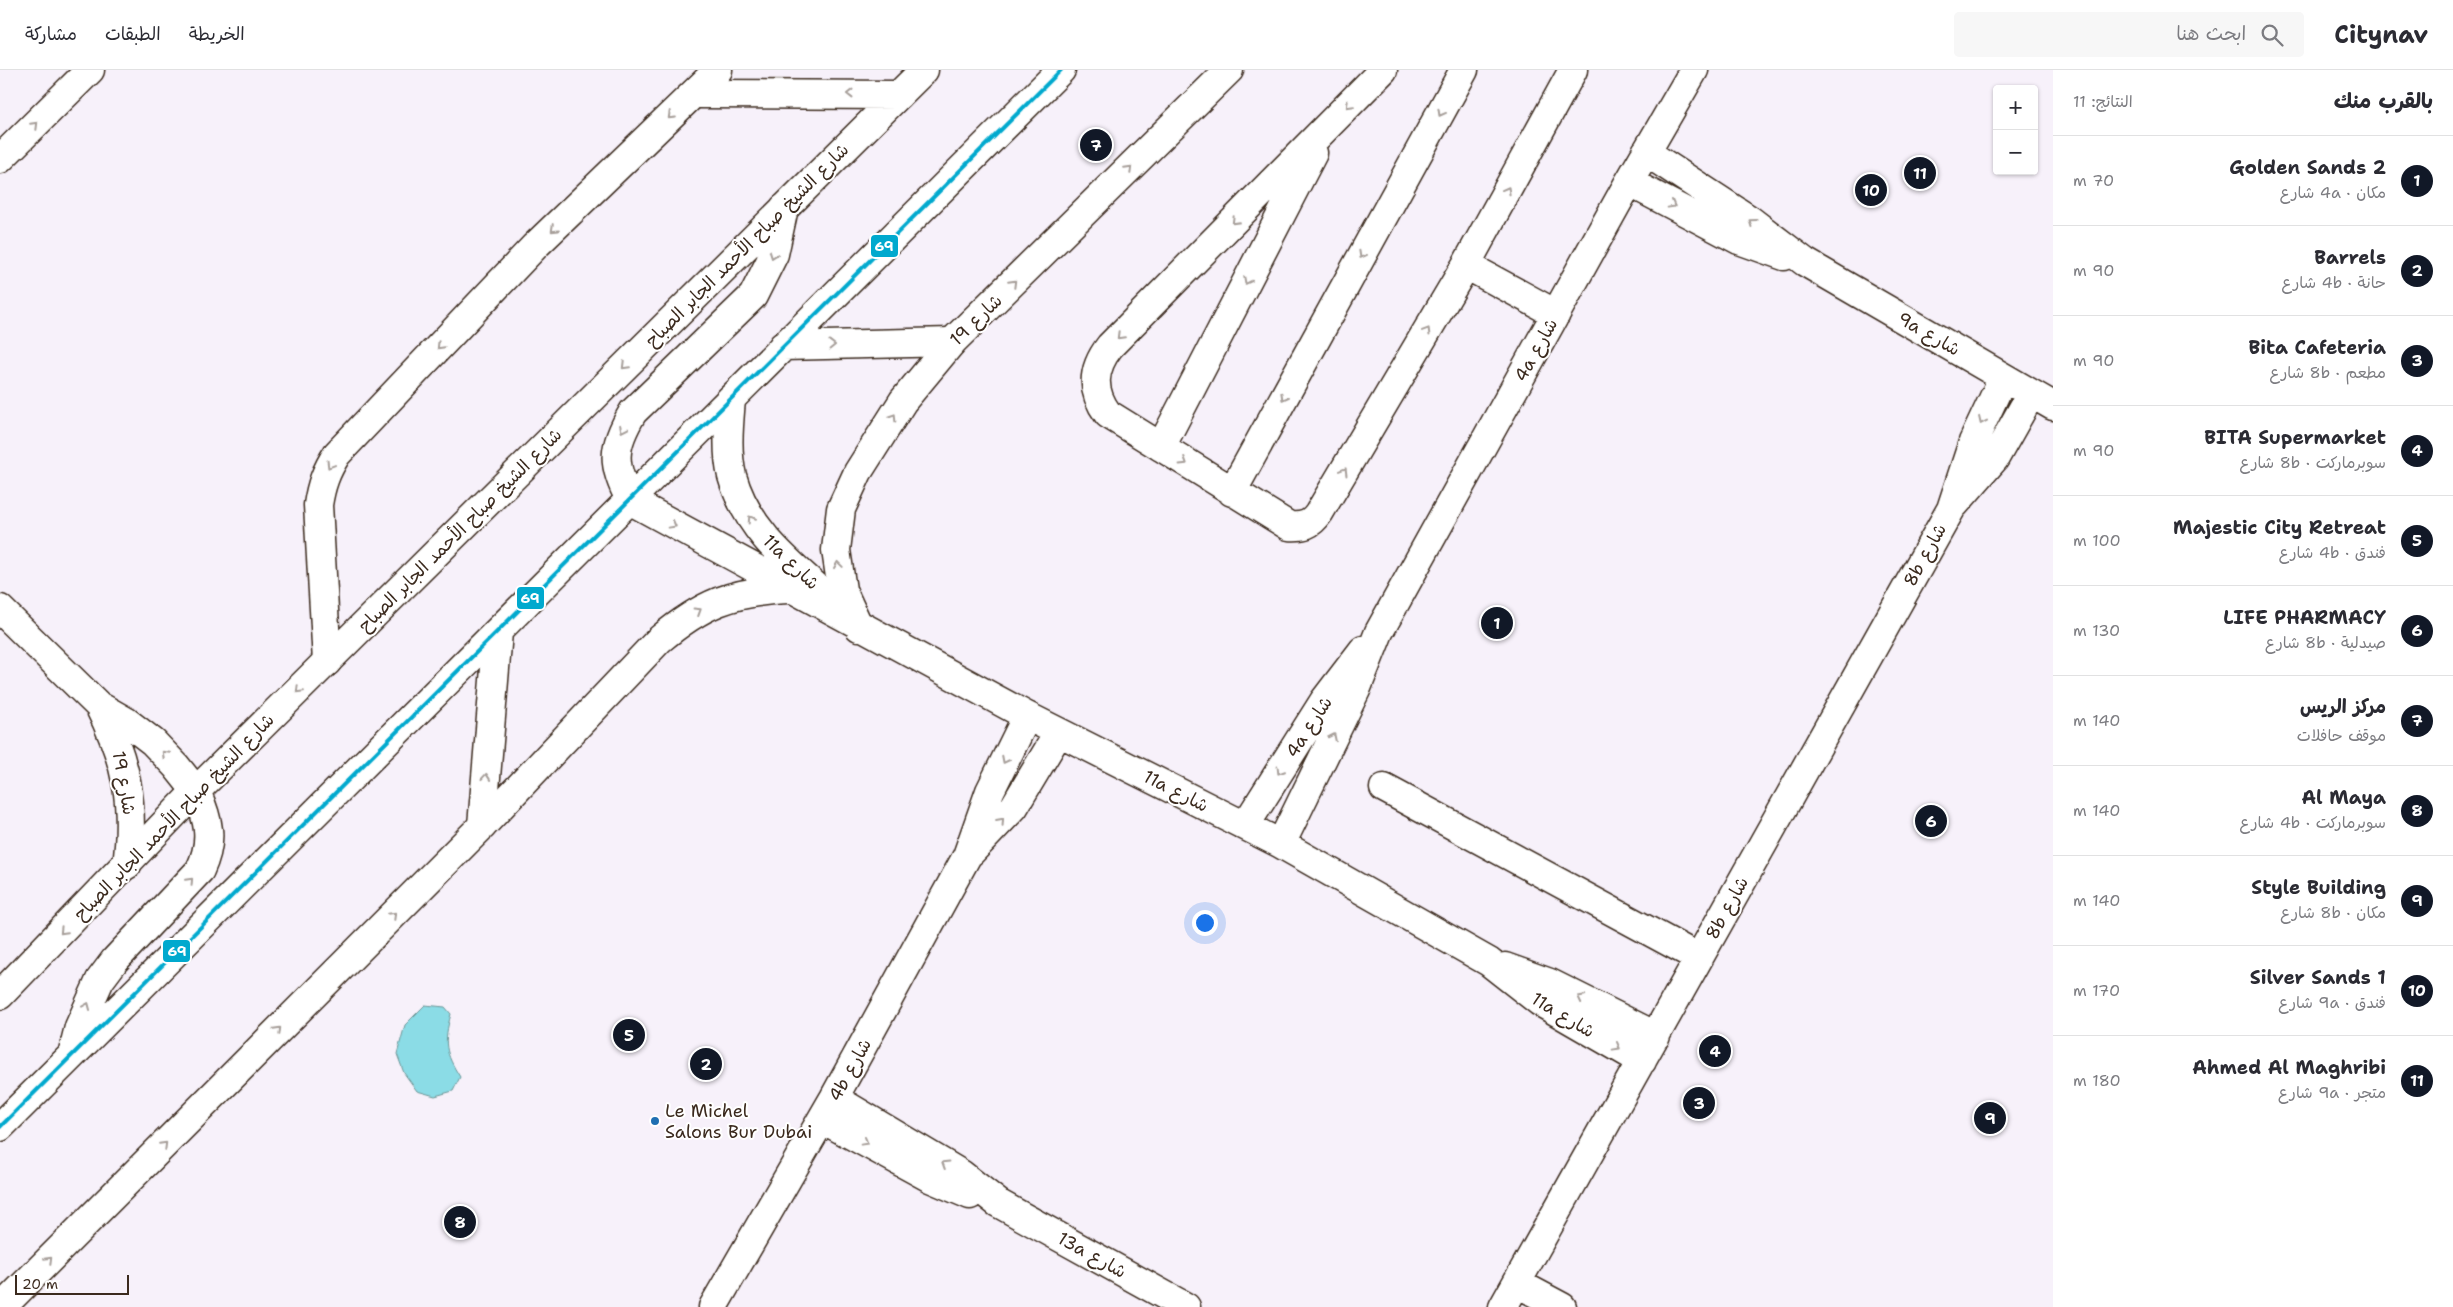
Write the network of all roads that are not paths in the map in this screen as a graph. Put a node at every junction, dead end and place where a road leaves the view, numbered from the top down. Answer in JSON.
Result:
{"nodes":[{"id":1,"x":90,"y":70,"type":"edge"},
{"id":2,"x":718,"y":70,"type":"edge"},
{"id":3,"x":924,"y":70,"type":"edge"},
{"id":4,"x":1061,"y":70,"type":"edge"},
{"id":5,"x":1229,"y":70,"type":"edge"},
{"id":6,"x":1383,"y":70,"type":"edge"},
{"id":7,"x":1464,"y":70,"type":"edge"},
{"id":8,"x":1574,"y":70,"type":"edge"},
{"id":9,"x":1694,"y":70,"type":"edge"},
{"id":10,"x":694,"y":94,"type":"junction"},
{"id":11,"x":899,"y":95,"type":"junction"},
{"id":12,"x":1326,"y":129,"type":"junction"},
{"id":13,"x":1646,"y":152,"type":"junction"},
{"id":14,"x":0,"y":159,"type":"edge"},
{"id":15,"x":1629,"y":182,"type":"junction"},
{"id":16,"x":784,"y":208,"type":"junction"},
{"id":17,"x":1804,"y":262,"type":"junction"},
{"id":18,"x":1466,"y":265,"type":"junction"},
{"id":19,"x":1556,"y":314,"type":"junction"},
{"id":20,"x":952,"y":342,"type":"junction"},
{"id":21,"x":783,"y":346,"type":"junction"},
{"id":22,"x":2003,"y":378,"type":"junction"},
{"id":23,"x":731,"y":399,"type":"junction"},
{"id":24,"x":2042,"y":400,"type":"edge"},
{"id":25,"x":1160,"y":448,"type":"junction"},
{"id":26,"x":1232,"y":492,"type":"junction"},
{"id":27,"x":630,"y":501,"type":"junction"},
{"id":28,"x":1951,"y":509,"type":"junction"},
{"id":29,"x":788,"y":589,"type":"junction"},
{"id":30,"x":0,"y":609,"type":"edge"},
{"id":31,"x":859,"y":627,"type":"junction"},
{"id":32,"x":498,"y":632,"type":"junction"},
{"id":33,"x":1379,"y":632,"type":"junction"},
{"id":34,"x":327,"y":662,"type":"junction"},
{"id":35,"x":99,"y":706,"type":"junction"},
{"id":36,"x":1027,"y":716,"type":"junction"},
{"id":37,"x":1058,"y":732,"type":"junction"},
{"id":38,"x":1384,"y":788,"type":"dead end"},
{"id":39,"x":196,"y":791,"type":"junction"},
{"id":40,"x":482,"y":826,"type":"junction"},
{"id":41,"x":1245,"y":826,"type":"junction"},
{"id":42,"x":1281,"y":844,"type":"junction"},
{"id":43,"x":967,"y":856,"type":"junction"},
{"id":44,"x":128,"y":864,"type":"junction"},
{"id":45,"x":1699,"y":958,"type":"junction"},
{"id":46,"x":1489,"y":962,"type":"junction"},
{"id":47,"x":0,"y":995,"type":"edge"},
{"id":48,"x":1656,"y":1036,"type":"junction"},
{"id":49,"x":73,"y":1052,"type":"junction"},
{"id":50,"x":1642,"y":1061,"type":"junction"},
{"id":51,"x":828,"y":1108,"type":"junction"},
{"id":52,"x":0,"y":1127,"type":"edge"},
{"id":53,"x":1517,"y":1283,"type":"junction"},
{"id":54,"x":2,"y":1307,"type":"edge"},
{"id":55,"x":713,"y":1307,"type":"edge"},
{"id":56,"x":1186,"y":1307,"type":"edge"},
{"id":57,"x":1503,"y":1307,"type":"edge"},
{"id":58,"x":1562,"y":1307,"type":"edge"}],
"edges":[{"from":14,"to":1,"type":"street","one_way":true},
{"from":2,"to":10,"type":"street"},
{"from":3,"to":11,"type":"street","name":"شارع الشيخ صباح الأحمد الجابر الصباح"},
{"from":4,"to":21,"type":"street"},
{"from":20,"to":5,"type":"street","name":"شارع 19","one_way":true},
{"from":6,"to":12,"type":"street","one_way":true},
{"from":7,"to":26,"type":"street","one_way":true},
{"from":18,"to":8,"type":"street","one_way":true},
{"from":9,"to":13,"type":"street","name":"4a شارع"},
{"from":11,"to":10,"type":"street","one_way":true},
{"from":10,"to":34,"type":"street","one_way":true},
{"from":11,"to":16,"type":"street","name":"شارع الشيخ صباح الأحمد الجابر الصباح"},
{"from":12,"to":25,"type":"street","one_way":true},
{"from":12,"to":25,"type":"street","one_way":true},
{"from":13,"to":15,"type":"street","name":"4a شارع"},
{"from":17,"to":13,"type":"street","name":"9a شارع","one_way":true},
{"from":15,"to":17,"type":"street","name":"9a شارع","one_way":true},
{"from":15,"to":19,"type":"street","name":"4a شارع"},
{"from":16,"to":27,"type":"street","one_way":true},
{"from":16,"to":34,"type":"street","name":"شارع الشيخ صباح الأحمد الجابر الصباح","one_way":true},
{"from":17,"to":22,"type":"street","name":"9a شارع"},
{"from":18,"to":19,"type":"street"},
{"from":26,"to":18,"type":"street","one_way":true},
{"from":19,"to":33,"type":"street","name":"4a شارع"},
{"from":21,"to":20,"type":"street","one_way":true},
{"from":31,"to":20,"type":"street","name":"شارع 19","one_way":true},
{"from":21,"to":23,"type":"street"},
{"from":22,"to":24,"type":"street","name":"9a شارع"},
{"from":22,"to":28,"type":"street","name":"8b شارع","one_way":true},
{"from":23,"to":27,"type":"street"},
{"from":31,"to":23,"type":"street","name":"11a شارع","one_way":true},
{"from":24,"to":28,"type":"street","name":"8b شارع"},
{"from":25,"to":26,"type":"street","one_way":true},
{"from":27,"to":29,"type":"street","name":"11a شارع","one_way":true},
{"from":27,"to":32,"type":"street"},
{"from":28,"to":45,"type":"street","name":"8b شارع"},
{"from":29,"to":31,"type":"street","name":"11a شارع"},
{"from":40,"to":29,"type":"street","one_way":true},
{"from":30,"to":35,"type":"street","name":"شارع 19"},
{"from":31,"to":36,"type":"street","name":"11a شارع"},
{"from":40,"to":32,"type":"street","one_way":true},
{"from":32,"to":49,"type":"street"},
{"from":33,"to":41,"type":"street","name":"4a شارع","one_way":true},
{"from":42,"to":33,"type":"street","name":"4a شارع","one_way":true},
{"from":34,"to":39,"type":"street","name":"شارع الشيخ صباح الأحمد الجابر الصباح","one_way":true},
{"from":39,"to":35,"type":"street","name":"شارع 19","one_way":true},
{"from":35,"to":44,"type":"street","name":"شارع 19"},
{"from":36,"to":37,"type":"street","name":"11a شارع"},
{"from":36,"to":43,"type":"street","name":"4b شارع","one_way":true},
{"from":37,"to":41,"type":"street","name":"11a شارع"},
{"from":43,"to":37,"type":"street","name":"4b شارع","one_way":true},
{"from":38,"to":45,"type":"street"},
{"from":39,"to":44,"type":"street","name":"شارع الشيخ صباح الأحمد الجابر الصباح"},
{"from":49,"to":39,"type":"street","name":"شارع 19","one_way":true},
{"from":54,"to":40,"type":"street","one_way":true},
{"from":41,"to":42,"type":"street","name":"11a شارع"},
{"from":42,"to":46,"type":"street","name":"11a شارع"},
{"from":43,"to":51,"type":"street","name":"4b شارع"},
{"from":44,"to":47,"type":"street","name":"شارع الشيخ صباح الأحمد الجابر الصباح","one_way":true},
{"from":45,"to":48,"type":"street","name":"8b شارع"},
{"from":48,"to":46,"type":"street","name":"11a شارع","one_way":true},
{"from":46,"to":50,"type":"street","name":"11a شارع","one_way":true},
{"from":48,"to":50,"type":"street","name":"8b شارع"},
{"from":49,"to":52,"type":"street"},
{"from":50,"to":53,"type":"street","name":"8b شارع"},
{"from":51,"to":55,"type":"street","name":"4b شارع"},
{"from":51,"to":56,"type":"street","name":"13a شارع"},
{"from":53,"to":57,"type":"street","name":"8b شارع"},
{"from":53,"to":58,"type":"street"}]}
